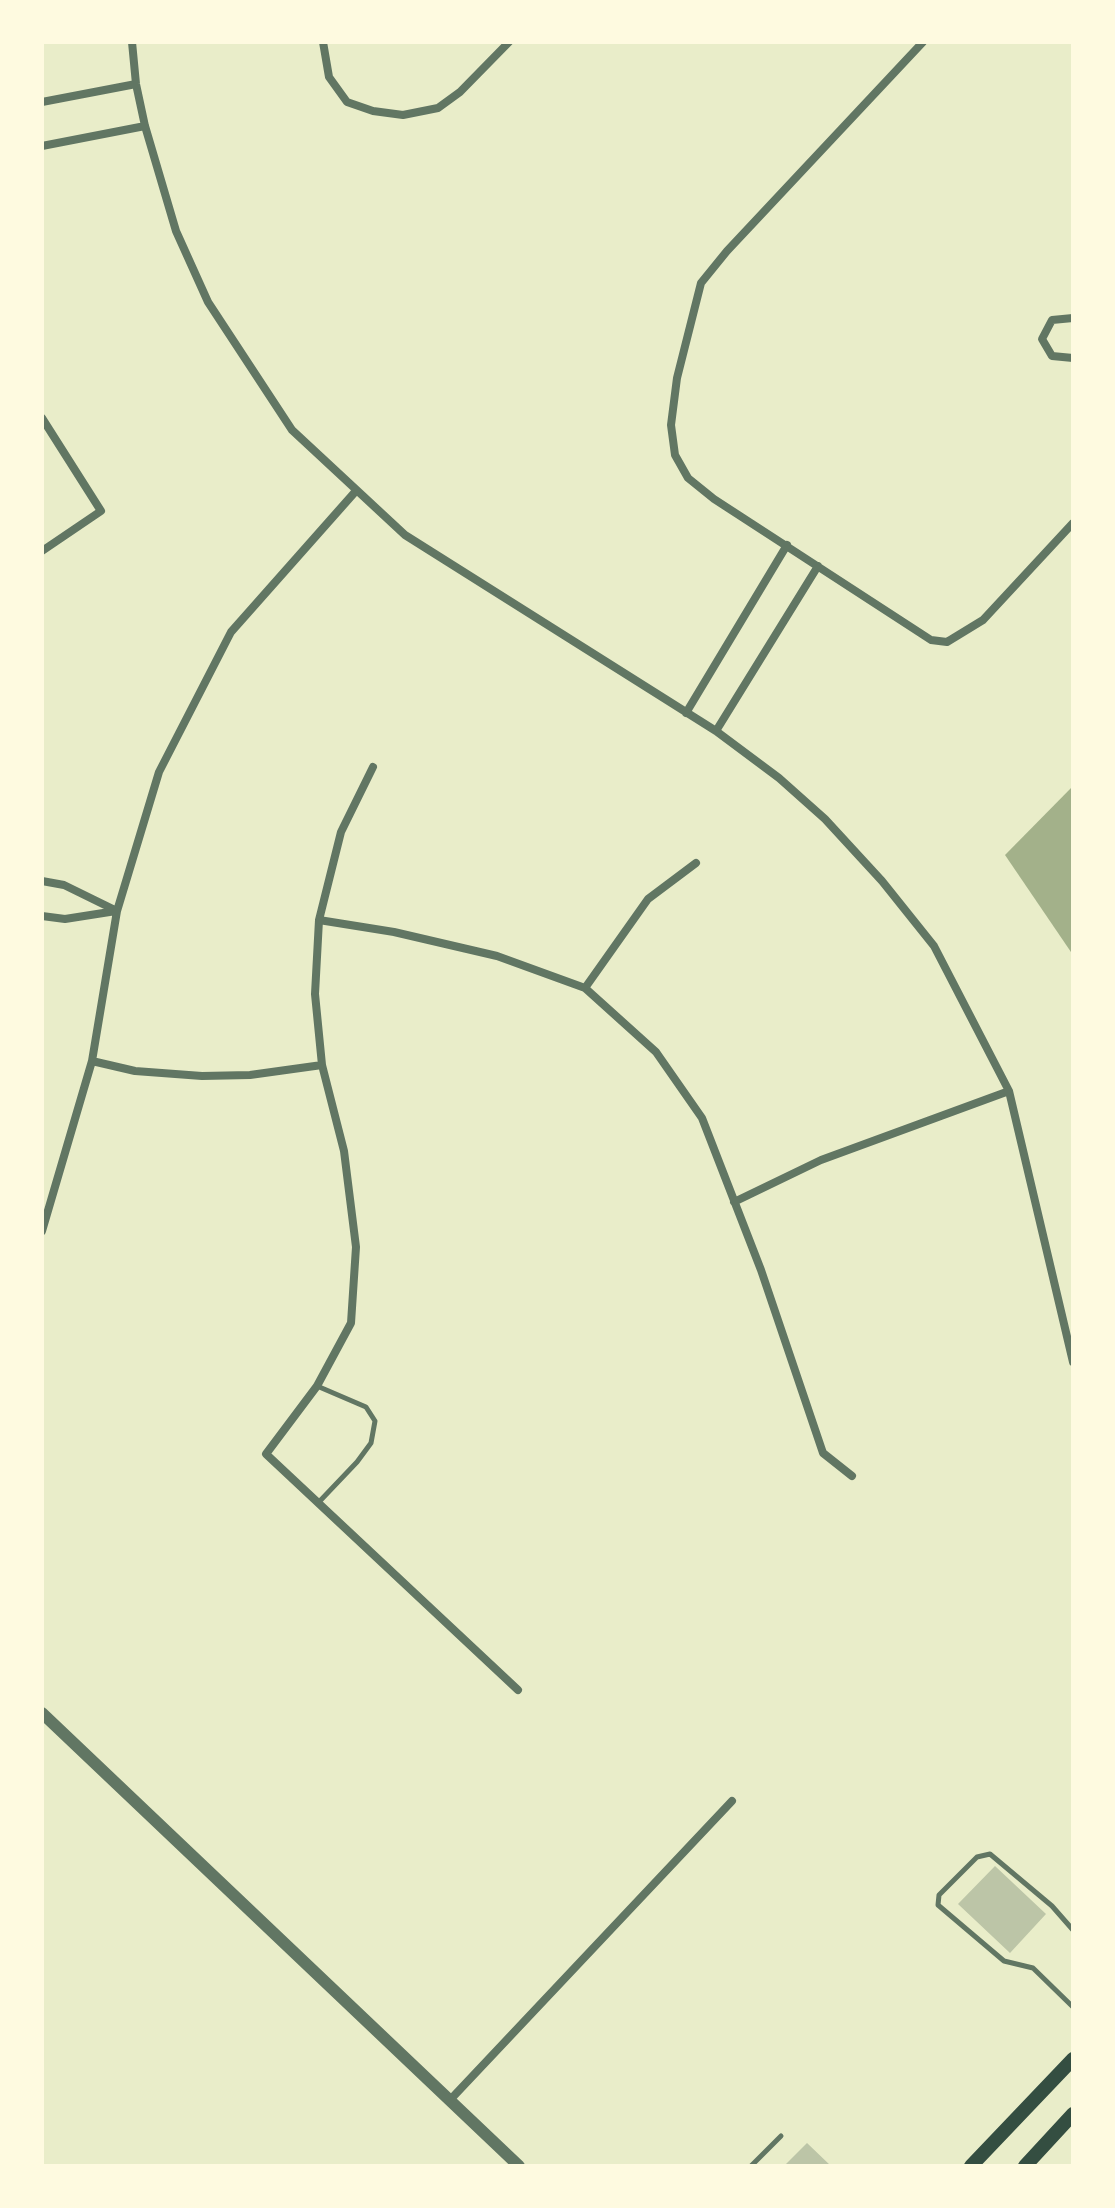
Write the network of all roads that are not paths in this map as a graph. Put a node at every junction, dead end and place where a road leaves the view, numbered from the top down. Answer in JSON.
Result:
{"nodes":[{"id":1,"x":132,"y":42,"type":"edge"},
{"id":2,"x":323,"y":42,"type":"edge"},
{"id":3,"x":509,"y":42,"type":"edge"},
{"id":4,"x":923,"y":42,"type":"edge"},
{"id":5,"x":136,"y":84,"type":"junction"},
{"id":6,"x":42,"y":102,"type":"edge"},
{"id":7,"x":145,"y":126,"type":"junction"},
{"id":8,"x":42,"y":146,"type":"edge"},
{"id":9,"x":1073,"y":318,"type":"edge"},
{"id":10,"x":1073,"y":358,"type":"edge"},
{"id":11,"x":42,"y":418,"type":"edge"},
{"id":12,"x":355,"y":492,"type":"junction"},
{"id":13,"x":1073,"y":523,"type":"edge"},
{"id":14,"x":787,"y":545,"type":"junction"},
{"id":15,"x":42,"y":551,"type":"edge"},
{"id":16,"x":818,"y":566,"type":"junction"},
{"id":17,"x":686,"y":713,"type":"junction"},
{"id":18,"x":716,"y":731,"type":"junction"},
{"id":19,"x":373,"y":767,"type":"dead end"},
{"id":20,"x":696,"y":863,"type":"dead end"},
{"id":21,"x":42,"y":881,"type":"edge"},
{"id":22,"x":117,"y":911,"type":"junction"},
{"id":23,"x":42,"y":916,"type":"edge"},
{"id":24,"x":319,"y":920,"type":"junction"},
{"id":25,"x":585,"y":988,"type":"junction"},
{"id":26,"x":92,"y":1061,"type":"junction"},
{"id":27,"x":322,"y":1065,"type":"junction"},
{"id":28,"x":1009,"y":1091,"type":"junction"},
{"id":29,"x":734,"y":1202,"type":"junction"},
{"id":30,"x":42,"y":1231,"type":"edge"},
{"id":31,"x":1073,"y":1317,"type":"edge"},
{"id":32,"x":1063,"y":1322,"type":"junction"},
{"id":33,"x":1073,"y":1362,"type":"edge"},
{"id":34,"x":317,"y":1386,"type":"junction"},
{"id":35,"x":852,"y":1476,"type":"dead end"},
{"id":36,"x":318,"y":1503,"type":"junction"},
{"id":37,"x":518,"y":1690,"type":"dead end"},
{"id":38,"x":42,"y":1713,"type":"edge"},
{"id":39,"x":732,"y":1801,"type":"dead end"},
{"id":40,"x":1073,"y":1930,"type":"edge"},
{"id":41,"x":1073,"y":2007,"type":"edge"},
{"id":42,"x":1073,"y":2059,"type":"edge"},
{"id":43,"x":450,"y":2100,"type":"junction"},
{"id":44,"x":1073,"y":2114,"type":"edge"},
{"id":45,"x":781,"y":2136,"type":"dead end"},
{"id":46,"x":519,"y":2166,"type":"edge"},
{"id":47,"x":751,"y":2166,"type":"edge"},
{"id":48,"x":971,"y":2166,"type":"edge"},
{"id":49,"x":1025,"y":2166,"type":"edge"}],
"edges":[{"from":1,"to":5,"type":"street"},
{"from":2,"to":3,"type":"street"},
{"from":4,"to":14,"type":"street"},
{"from":5,"to":6,"type":"street"},
{"from":5,"to":7,"type":"street"},
{"from":7,"to":8,"type":"street"},
{"from":7,"to":12,"type":"street"},
{"from":9,"to":10,"type":"street"},
{"from":11,"to":15,"type":"street"},
{"from":12,"to":17,"type":"street"},
{"from":12,"to":22,"type":"street"},
{"from":13,"to":16,"type":"street"},
{"from":14,"to":16,"type":"street"},
{"from":14,"to":17,"type":"street"},
{"from":16,"to":18,"type":"street"},
{"from":17,"to":18,"type":"street"},
{"from":18,"to":28,"type":"street"},
{"from":19,"to":24,"type":"street"},
{"from":20,"to":25,"type":"street"},
{"from":21,"to":22,"type":"street"},
{"from":22,"to":23,"type":"street"},
{"from":22,"to":26,"type":"street"},
{"from":24,"to":25,"type":"street"},
{"from":24,"to":27,"type":"street"},
{"from":25,"to":29,"type":"street"},
{"from":26,"to":27,"type":"street"},
{"from":26,"to":30,"type":"street"},
{"from":27,"to":34,"type":"street"},
{"from":28,"to":29,"type":"street"},
{"from":28,"to":32,"type":"street"},
{"from":29,"to":35,"type":"street"},
{"from":31,"to":32,"type":"lane"},
{"from":32,"to":33,"type":"street"},
{"from":34,"to":36,"type":"street"},
{"from":34,"to":36,"type":"lane"},
{"from":36,"to":37,"type":"street"},
{"from":38,"to":43,"type":"street"},
{"from":39,"to":43,"type":"street"},
{"from":40,"to":41,"type":"lane"},
{"from":42,"to":48,"type":"main road"},
{"from":43,"to":46,"type":"street"},
{"from":44,"to":49,"type":"main road"},
{"from":45,"to":47,"type":"lane"}]}
